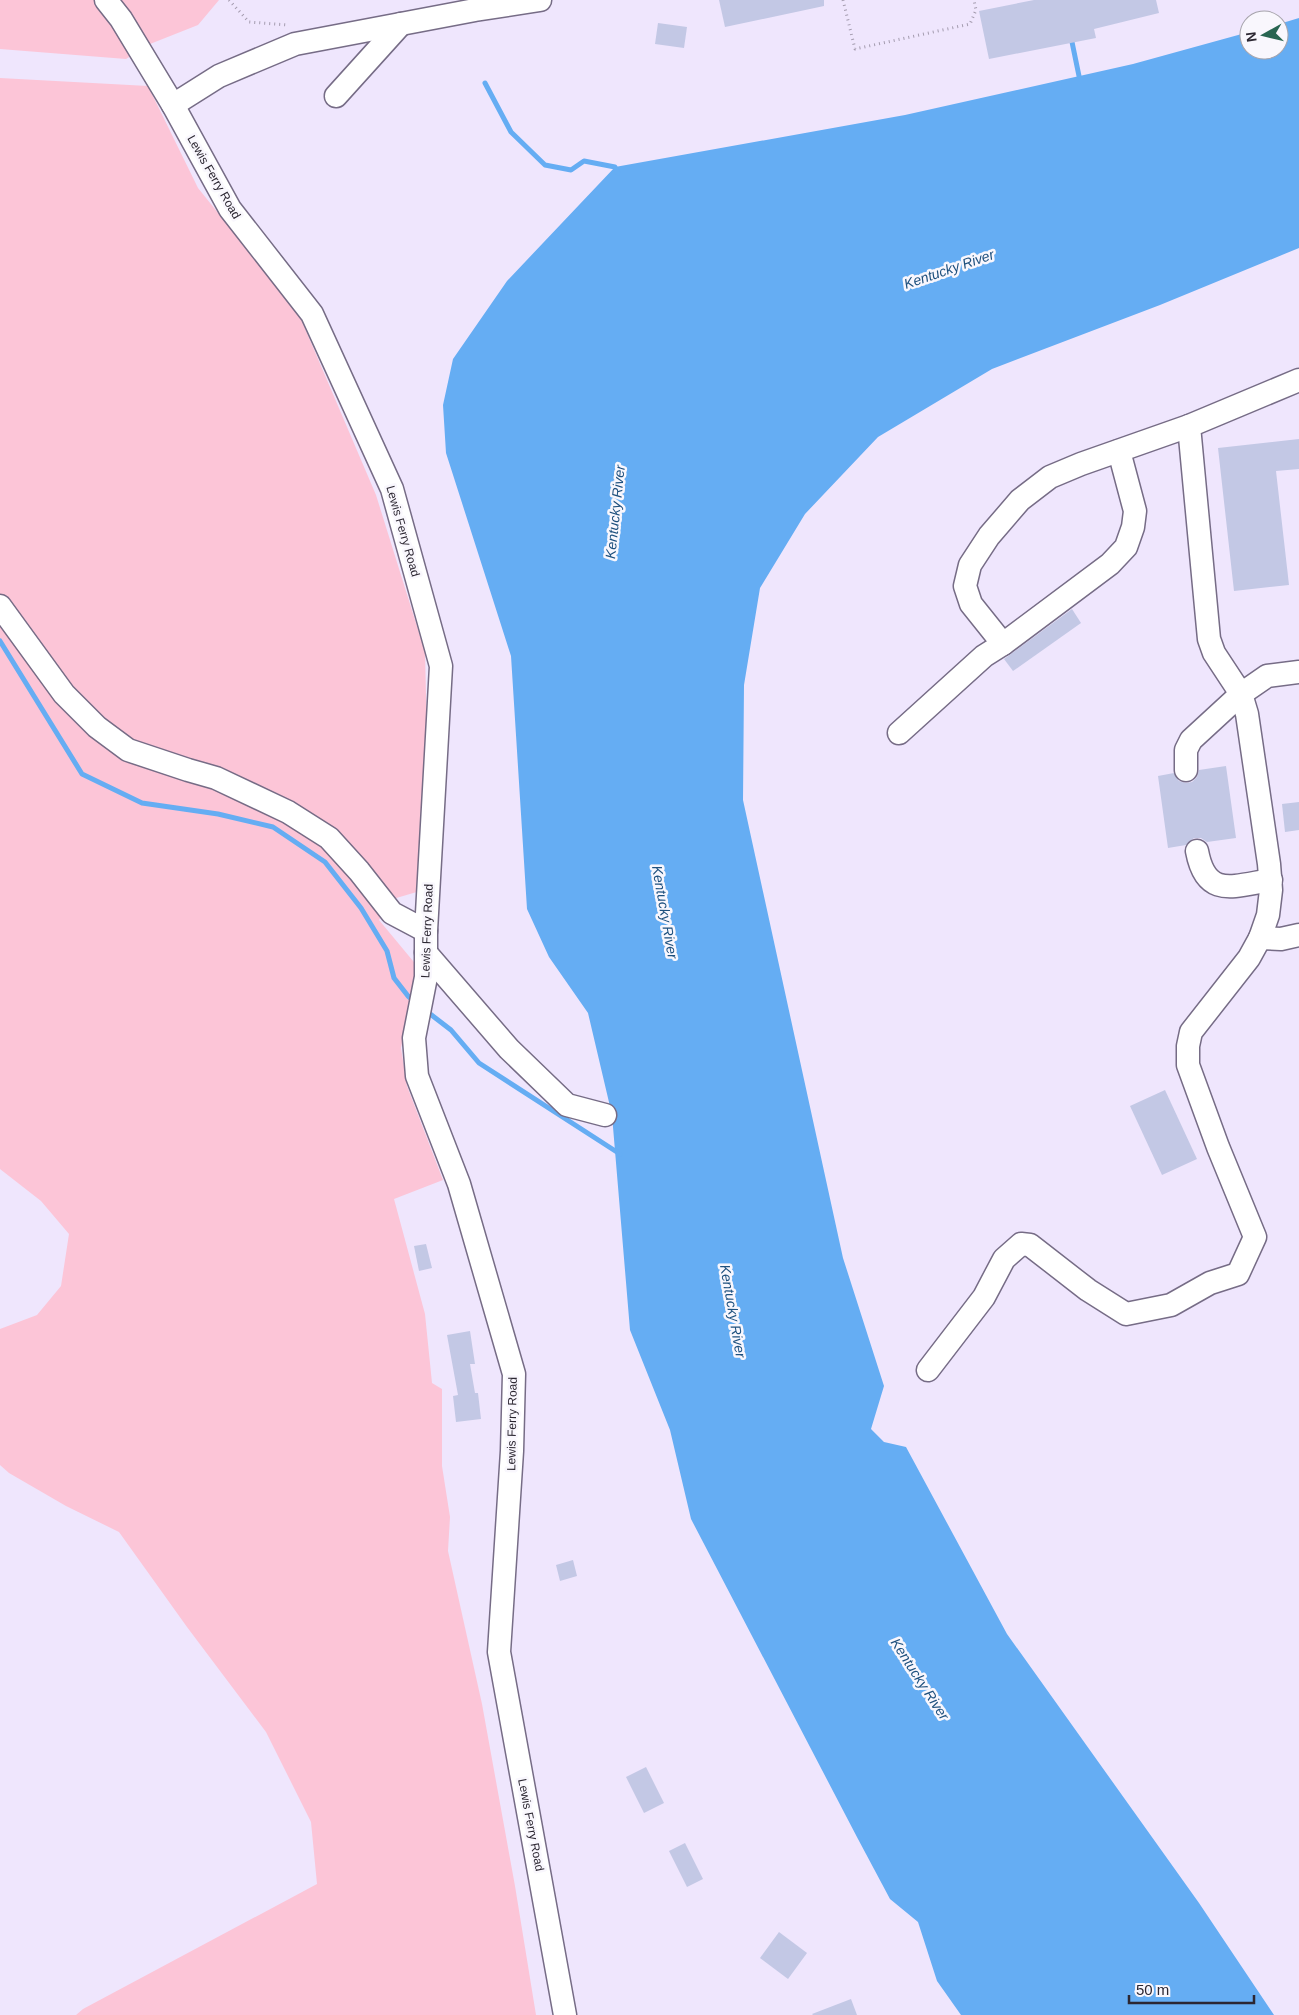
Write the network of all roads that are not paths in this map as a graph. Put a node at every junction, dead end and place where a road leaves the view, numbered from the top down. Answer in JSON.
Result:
{"nodes":[{"id":1,"x":106,"y":0,"type":"edge"},
{"id":2,"x":540,"y":0,"type":"edge"},
{"id":3,"x":401,"y":24,"type":"junction"},
{"id":4,"x":336,"y":96,"type":"dead end"},
{"id":5,"x":173,"y":105,"type":"junction"},
{"id":6,"x":1298,"y":382,"type":"edge"},
{"id":7,"x":1189,"y":426,"type":"junction"},
{"id":8,"x":1119,"y":450,"type":"junction"},
{"id":9,"x":0,"y":606,"type":"edge"},
{"id":10,"x":1002,"y":644,"type":"junction"},
{"id":11,"x":1299,"y":672,"type":"edge"},
{"id":12,"x":1242,"y":694,"type":"junction"},
{"id":13,"x":899,"y":733,"type":"dead end"},
{"id":14,"x":1186,"y":770,"type":"dead end"},
{"id":15,"x":1197,"y":851,"type":"dead end"},
{"id":16,"x":1270,"y":880,"type":"junction"},
{"id":17,"x":426,"y":931,"type":"junction"},
{"id":18,"x":1299,"y":935,"type":"edge"},
{"id":19,"x":1260,"y":938,"type":"junction"},
{"id":20,"x":426,"y":953,"type":"junction"},
{"id":21,"x":606,"y":1115,"type":"dead end"},
{"id":22,"x":928,"y":1370,"type":"dead end"},
{"id":23,"x":565,"y":2015,"type":"edge"}],
"edges":[{"from":1,"to":5,"type":"street","name":"Lewis Ferry Road"},
{"from":2,"to":3,"type":"street"},
{"from":3,"to":4,"type":"street"},
{"from":3,"to":5,"type":"street"},
{"from":5,"to":17,"type":"street","name":"Lewis Ferry Road"},
{"from":6,"to":7,"type":"street"},
{"from":7,"to":8,"type":"street"},
{"from":7,"to":12,"type":"street"},
{"from":8,"to":10,"type":"street"},
{"from":8,"to":10,"type":"street"},
{"from":9,"to":17,"type":"street"},
{"from":10,"to":13,"type":"street"},
{"from":11,"to":12,"type":"street"},
{"from":12,"to":14,"type":"street"},
{"from":12,"to":16,"type":"street"},
{"from":15,"to":16,"type":"street"},
{"from":16,"to":19,"type":"street"},
{"from":17,"to":20,"type":"street","name":"Lewis Ferry Road"},
{"from":18,"to":19,"type":"street"},
{"from":19,"to":22,"type":"street"},
{"from":20,"to":21,"type":"street"},
{"from":20,"to":23,"type":"street","name":"Lewis Ferry Road"}]}
